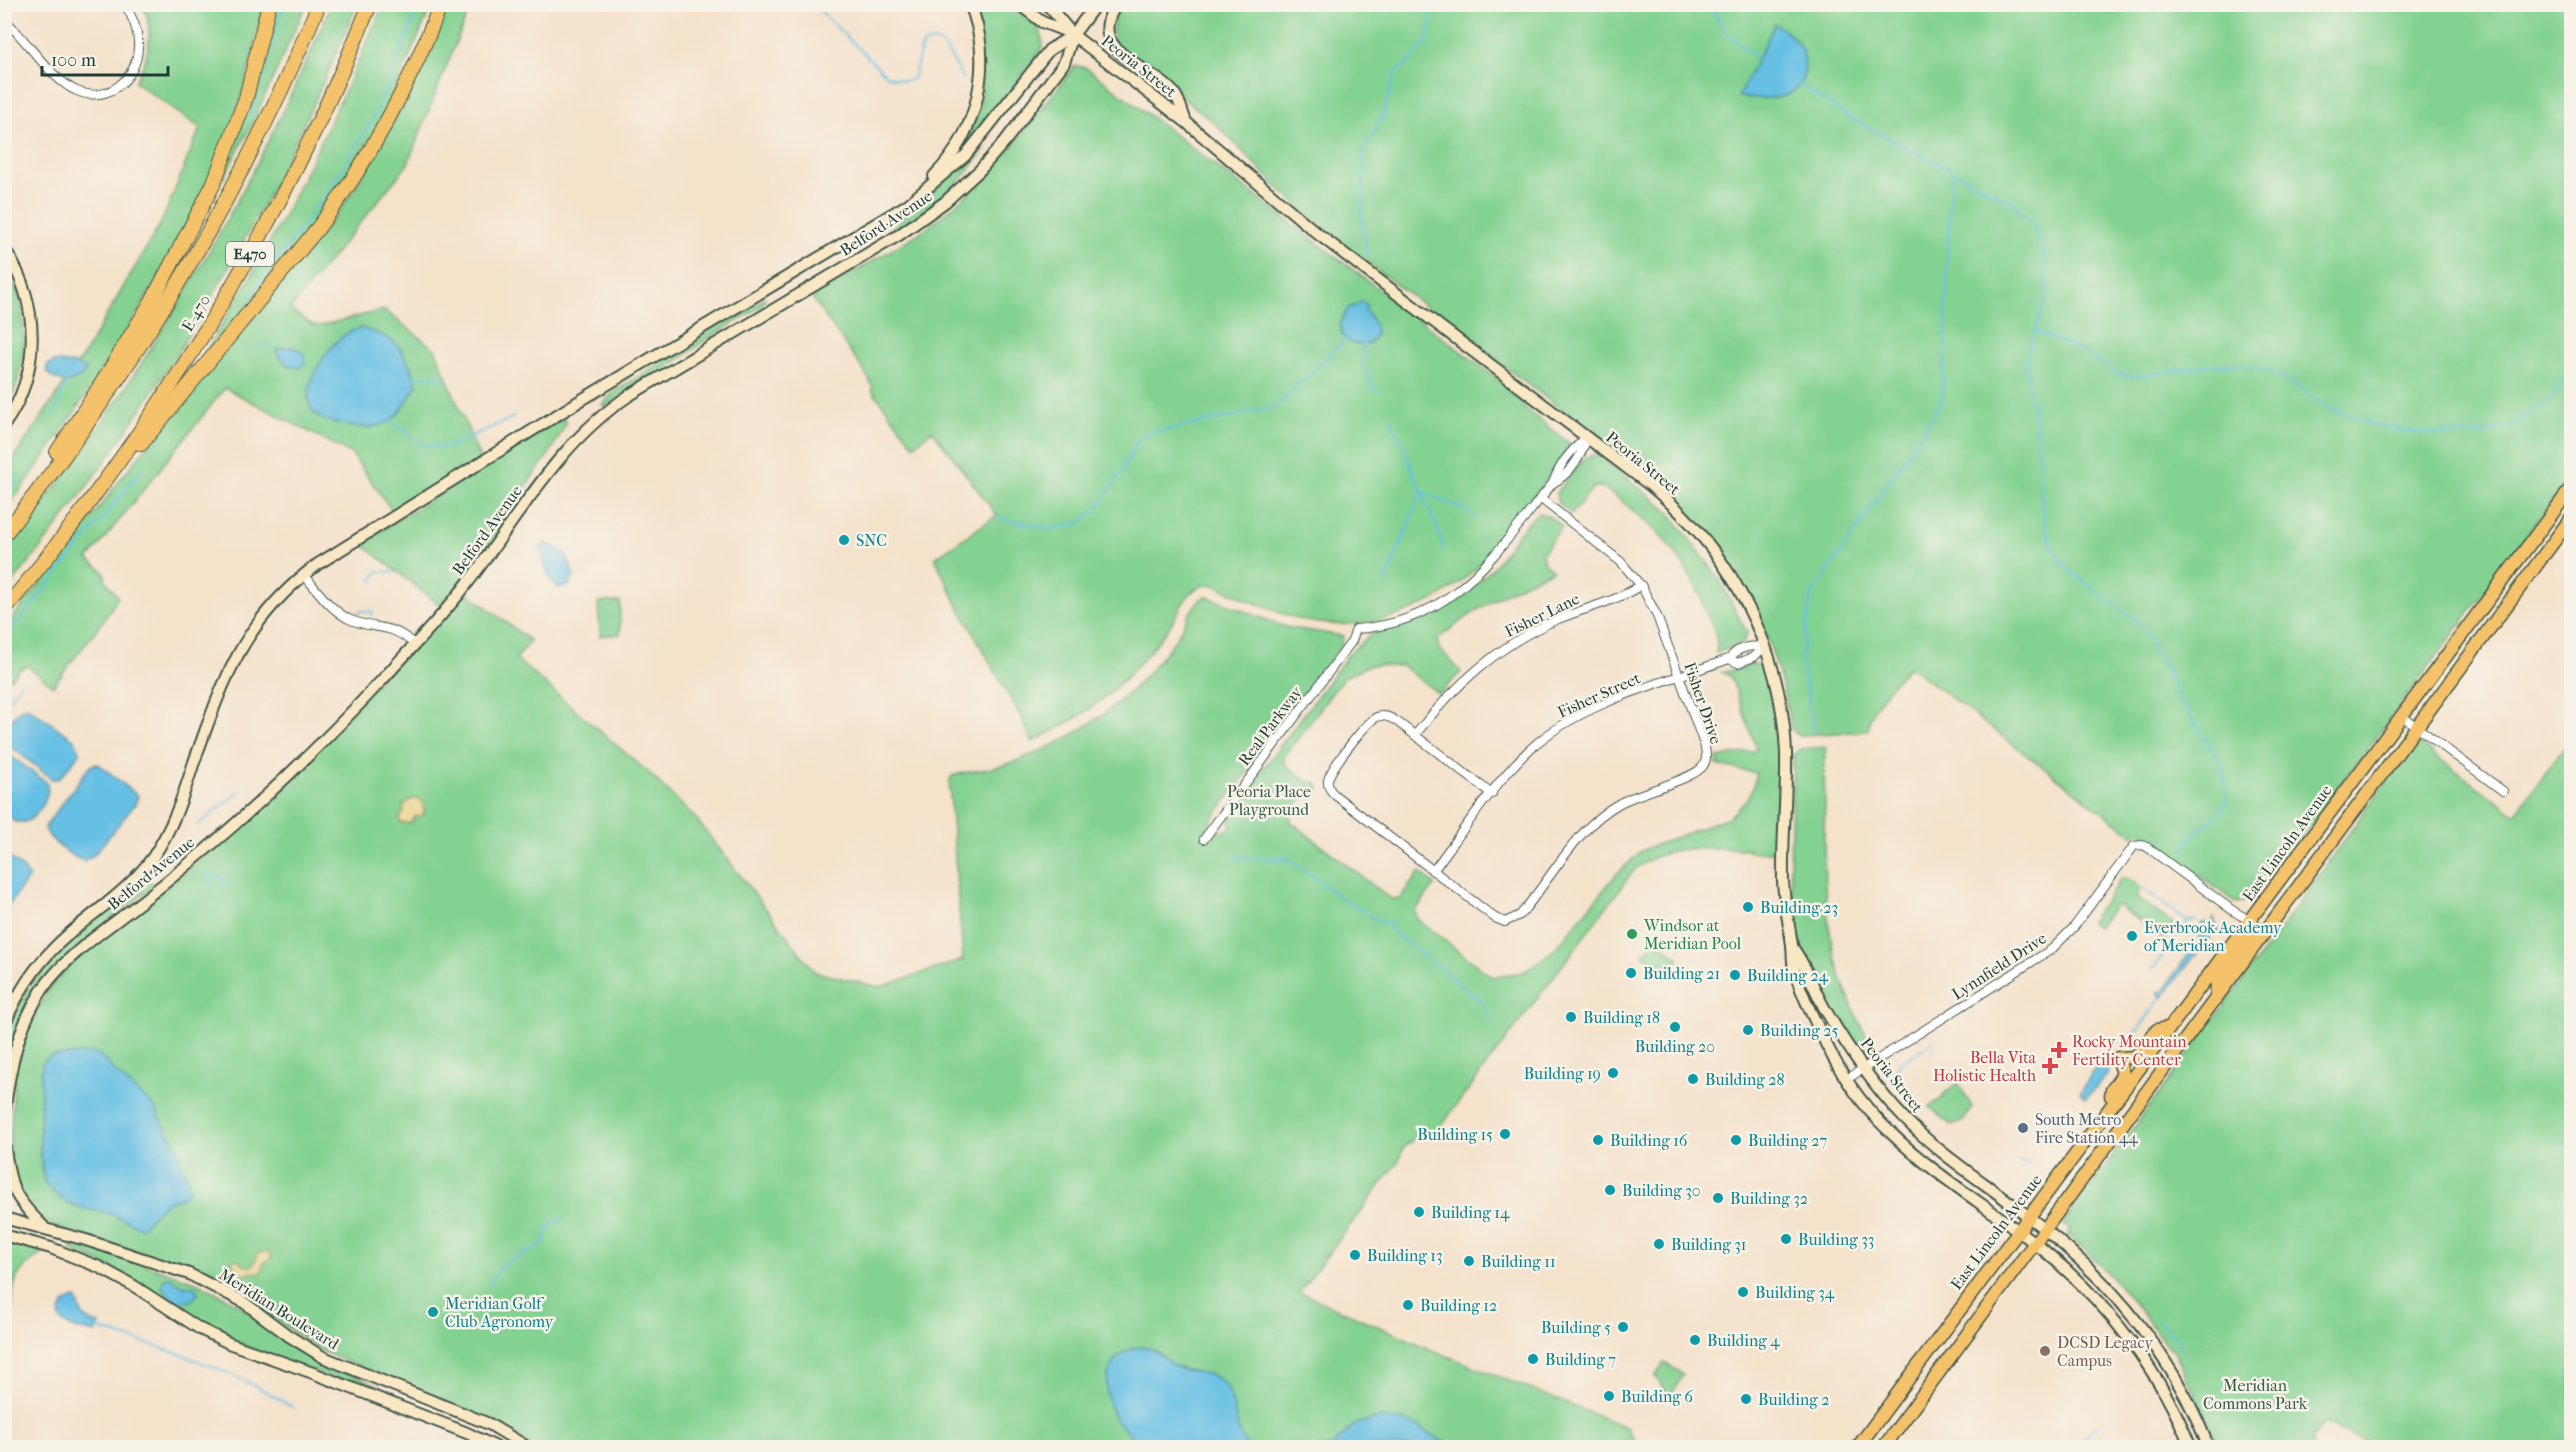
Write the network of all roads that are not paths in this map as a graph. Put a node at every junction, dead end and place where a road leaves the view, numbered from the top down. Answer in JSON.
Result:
{"nodes":[{"id":1,"x":124,"y":4,"type":"edge"},
{"id":2,"x":269,"y":4,"type":"edge"},
{"id":3,"x":318,"y":4,"type":"edge"},
{"id":4,"x":370,"y":4,"type":"edge"},
{"id":5,"x":435,"y":4,"type":"edge"},
{"id":6,"x":441,"y":4,"type":"edge"},
{"id":7,"x":970,"y":4,"type":"edge"},
{"id":8,"x":1019,"y":4,"type":"edge"},
{"id":9,"x":1047,"y":4,"type":"edge"},
{"id":10,"x":1096,"y":4,"type":"edge"},
{"id":11,"x":1117,"y":4,"type":"edge"},
{"id":12,"x":4,"y":19,"type":"edge"},
{"id":13,"x":1073,"y":34,"type":"junction"},
{"id":14,"x":409,"y":74,"type":"junction"},
{"id":15,"x":1186,"y":122,"type":"junction"},
{"id":16,"x":926,"y":191,"type":"junction"},
{"id":17,"x":4,"y":248,"type":"edge"},
{"id":18,"x":4,"y":425,"type":"edge"},
{"id":19,"x":1587,"y":438,"type":"junction"},
{"id":20,"x":55,"y":469,"type":"junction"},
{"id":21,"x":101,"y":487,"type":"junction"},
{"id":22,"x":2571,"y":487,"type":"edge"},
{"id":23,"x":1540,"y":498,"type":"junction"},
{"id":24,"x":2571,"y":517,"type":"edge"},
{"id":25,"x":4,"y":535,"type":"edge"},
{"id":26,"x":2524,"y":551,"type":"junction"},
{"id":27,"x":2538,"y":562,"type":"junction"},
{"id":28,"x":304,"y":575,"type":"junction"},
{"id":29,"x":1641,"y":585,"type":"junction"},
{"id":30,"x":4,"y":610,"type":"edge"},
{"id":31,"x":415,"y":645,"type":"junction"},
{"id":32,"x":1765,"y":646,"type":"junction"},
{"id":33,"x":1679,"y":677,"type":"junction"},
{"id":34,"x":2402,"y":716,"type":"junction"},
{"id":35,"x":2416,"y":727,"type":"junction"},
{"id":36,"x":1415,"y":735,"type":"junction"},
{"id":37,"x":2503,"y":791,"type":"dead end"},
{"id":38,"x":1492,"y":794,"type":"junction"},
{"id":39,"x":1204,"y":839,"type":"dead end"},
{"id":40,"x":1433,"y":871,"type":"junction"},
{"id":41,"x":2250,"y":921,"type":"junction"},
{"id":42,"x":1792,"y":947,"type":"junction"},
{"id":43,"x":2216,"y":1000,"type":"junction"},
{"id":44,"x":4,"y":1026,"type":"edge"},
{"id":45,"x":2169,"y":1028,"type":"junction"},
{"id":46,"x":1864,"y":1068,"type":"junction"},
{"id":47,"x":1847,"y":1079,"type":"junction"},
{"id":48,"x":2109,"y":1109,"type":"junction"},
{"id":49,"x":4,"y":1116,"type":"edge"},
{"id":50,"x":4,"y":1143,"type":"edge"},
{"id":51,"x":2029,"y":1216,"type":"junction"},
{"id":52,"x":4,"y":1218,"type":"edge"},
{"id":53,"x":45,"y":1228,"type":"junction"},
{"id":54,"x":2046,"y":1230,"type":"junction"},
{"id":55,"x":2017,"y":1231,"type":"junction"},
{"id":56,"x":4,"y":1235,"type":"edge"},
{"id":57,"x":2036,"y":1244,"type":"junction"},
{"id":58,"x":2195,"y":1416,"type":"junction"},
{"id":59,"x":498,"y":1448,"type":"edge"},
{"id":60,"x":529,"y":1448,"type":"edge"},
{"id":61,"x":1857,"y":1448,"type":"edge"},
{"id":62,"x":1883,"y":1448,"type":"edge"},
{"id":63,"x":2191,"y":1448,"type":"edge"},
{"id":64,"x":2209,"y":1448,"type":"edge"},
{"id":65,"x":2216,"y":1448,"type":"edge"}],
"edges":[{"from":1,"to":12,"type":"street"},
{"from":2,"to":20,"type":"highway"},
{"from":3,"to":20,"type":"highway","name":"E-470","number":"E470"},
{"from":4,"to":21,"type":"highway","name":"E-470","number":"E470"},
{"from":5,"to":14,"type":"highway"},
{"from":6,"to":14,"type":"highway"},
{"from":7,"to":16,"type":"main road"},
{"from":8,"to":13,"type":"main road","name":"Peoria Street"},
{"from":9,"to":13,"type":"main road","name":"Peoria Street"},
{"from":10,"to":13,"type":"main road","name":"Belford Avenue"},
{"from":11,"to":15,"type":"main road"},
{"from":13,"to":15,"type":"main road","name":"Peoria Street"},
{"from":13,"to":16,"type":"main road","name":"Belford Avenue"},
{"from":13,"to":31,"type":"main road","name":"Belford Avenue"},
{"from":14,"to":21,"type":"highway"},
{"from":15,"to":19,"type":"main road","name":"Peoria Street"},
{"from":16,"to":28,"type":"main road","name":"Belford Avenue"},
{"from":17,"to":18,"type":"main road"},
{"from":19,"to":23,"type":"street"},
{"from":19,"to":32,"type":"main road","name":"Peoria Street"},
{"from":20,"to":25,"type":"highway","name":"E-470","number":"E470"},
{"from":21,"to":30,"type":"highway","name":"E-470","number":"E470"},
{"from":22,"to":26,"type":"main road","name":"East Lincoln Avenue"},
{"from":23,"to":29,"type":"street","name":"Fisher Drive"},
{"from":23,"to":39,"type":"street","name":"Real Parkway"},
{"from":24,"to":27,"type":"main road"},
{"from":26,"to":27,"type":"main road"},
{"from":26,"to":34,"type":"main road","name":"East Lincoln Avenue"},
{"from":27,"to":35,"type":"main road"},
{"from":28,"to":31,"type":"street"},
{"from":28,"to":44,"type":"main road","name":"Belford Avenue"},
{"from":29,"to":33,"type":"street","name":"Fisher Drive"},
{"from":29,"to":36,"type":"street","name":"Fisher Lane"},
{"from":31,"to":49,"type":"main road","name":"Belford Avenue"},
{"from":32,"to":33,"type":"street","name":"Fisher Street"},
{"from":32,"to":42,"type":"main road","name":"Peoria Street"},
{"from":33,"to":38,"type":"street","name":"Fisher Street"},
{"from":33,"to":40,"type":"street","name":"Fisher Drive"},
{"from":34,"to":35,"type":"street"},
{"from":34,"to":41,"type":"main road","name":"East Lincoln Avenue"},
{"from":35,"to":37,"type":"street"},
{"from":35,"to":43,"type":"main road"},
{"from":36,"to":38,"type":"street"},
{"from":36,"to":40,"type":"street"},
{"from":38,"to":40,"type":"street","name":"Fisher Street"},
{"from":41,"to":43,"type":"main road"},
{"from":41,"to":45,"type":"main road","name":"East Lincoln Avenue"},
{"from":41,"to":46,"type":"street","name":"Lynnfield Drive"},
{"from":42,"to":46,"type":"main road","name":"Peoria Street"},
{"from":42,"to":47,"type":"main road","name":"Peoria Street"},
{"from":43,"to":54,"type":"main road"},
{"from":45,"to":48,"type":"main road","name":"East Lincoln Avenue"},
{"from":45,"to":48,"type":"main road"},
{"from":46,"to":47,"type":"street","name":"Lynnfield Drive"},
{"from":46,"to":51,"type":"main road","name":"Peoria Street"},
{"from":47,"to":55,"type":"main road","name":"Peoria Street"},
{"from":48,"to":51,"type":"main road","name":"East Lincoln Avenue"},
{"from":50,"to":53,"type":"main road"},
{"from":51,"to":54,"type":"main road","name":"Peoria Street"},
{"from":51,"to":55,"type":"main road","name":"East Lincoln Avenue"},
{"from":52,"to":53,"type":"main road","name":"Meridian Boulevard"},
{"from":53,"to":60,"type":"main road","name":"Meridian Boulevard"},
{"from":54,"to":57,"type":"main road"},
{"from":54,"to":58,"type":"main road"},
{"from":55,"to":57,"type":"main road"},
{"from":55,"to":61,"type":"main road","name":"East Lincoln Avenue"},
{"from":56,"to":59,"type":"main road"},
{"from":57,"to":62,"type":"main road"},
{"from":57,"to":63,"type":"main road"},
{"from":58,"to":64,"type":"main road"},
{"from":58,"to":65,"type":"main road"}]}
